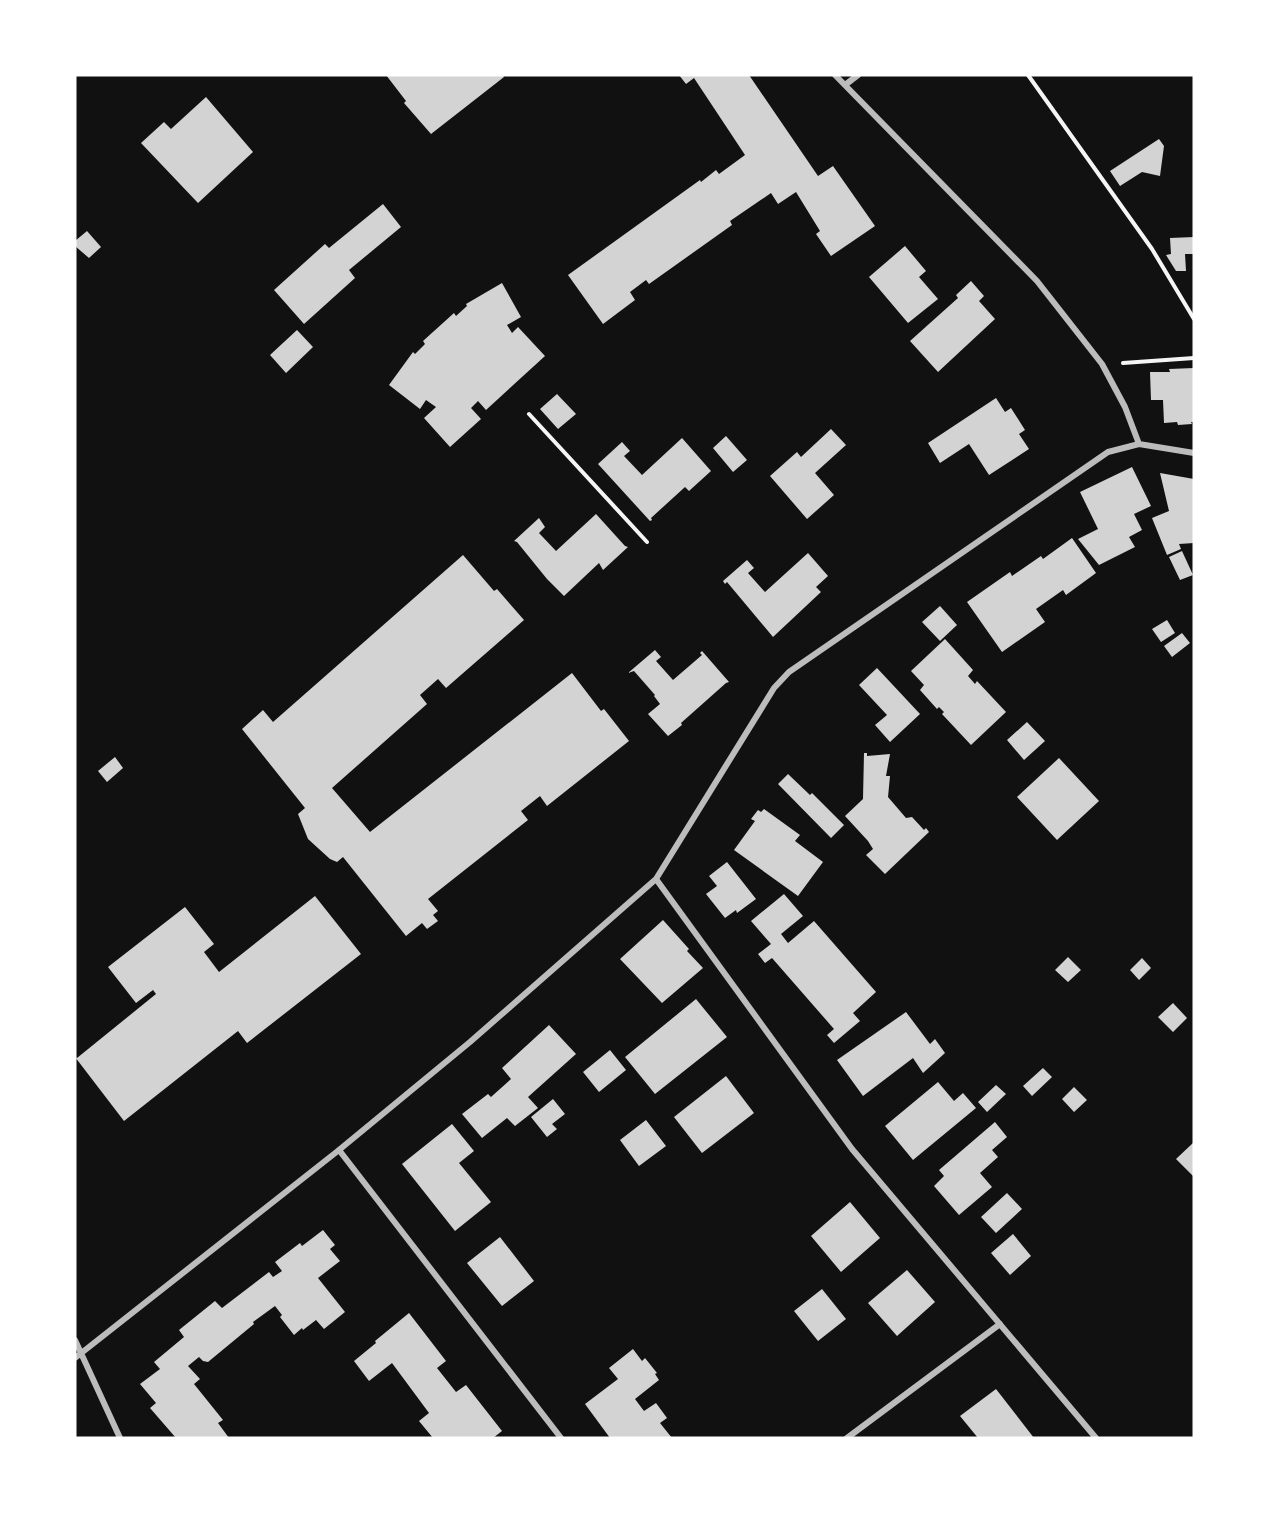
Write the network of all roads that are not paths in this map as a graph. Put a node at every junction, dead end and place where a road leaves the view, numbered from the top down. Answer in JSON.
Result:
{"nodes":[{"id":1,"x":835,"y":75,"type":"edge"},
{"id":2,"x":858,"y":75,"type":"edge"},
{"id":3,"x":844,"y":85,"type":"junction"},
{"id":4,"x":1139,"y":444,"type":"junction"},
{"id":5,"x":1194,"y":453,"type":"edge"},
{"id":6,"x":656,"y":879,"type":"junction"},
{"id":7,"x":339,"y":1150,"type":"junction"},
{"id":8,"x":1000,"y":1324,"type":"junction"},
{"id":9,"x":75,"y":1340,"type":"edge"},
{"id":10,"x":82,"y":1353,"type":"junction"},
{"id":11,"x":75,"y":1358,"type":"edge"},
{"id":12,"x":120,"y":1438,"type":"edge"},
{"id":13,"x":561,"y":1438,"type":"edge"},
{"id":14,"x":847,"y":1438,"type":"edge"},
{"id":15,"x":1096,"y":1438,"type":"edge"}],
"edges":[{"from":1,"to":3,"type":"street"},
{"from":2,"to":3,"type":"street"},
{"from":3,"to":4,"type":"street"},
{"from":4,"to":5,"type":"street"},
{"from":4,"to":6,"type":"street"},
{"from":6,"to":7,"type":"street"},
{"from":6,"to":8,"type":"street"},
{"from":7,"to":10,"type":"street"},
{"from":7,"to":13,"type":"street"},
{"from":8,"to":14,"type":"street"},
{"from":8,"to":15,"type":"street"},
{"from":9,"to":10,"type":"street"},
{"from":10,"to":11,"type":"street"},
{"from":10,"to":12,"type":"street"}]}
